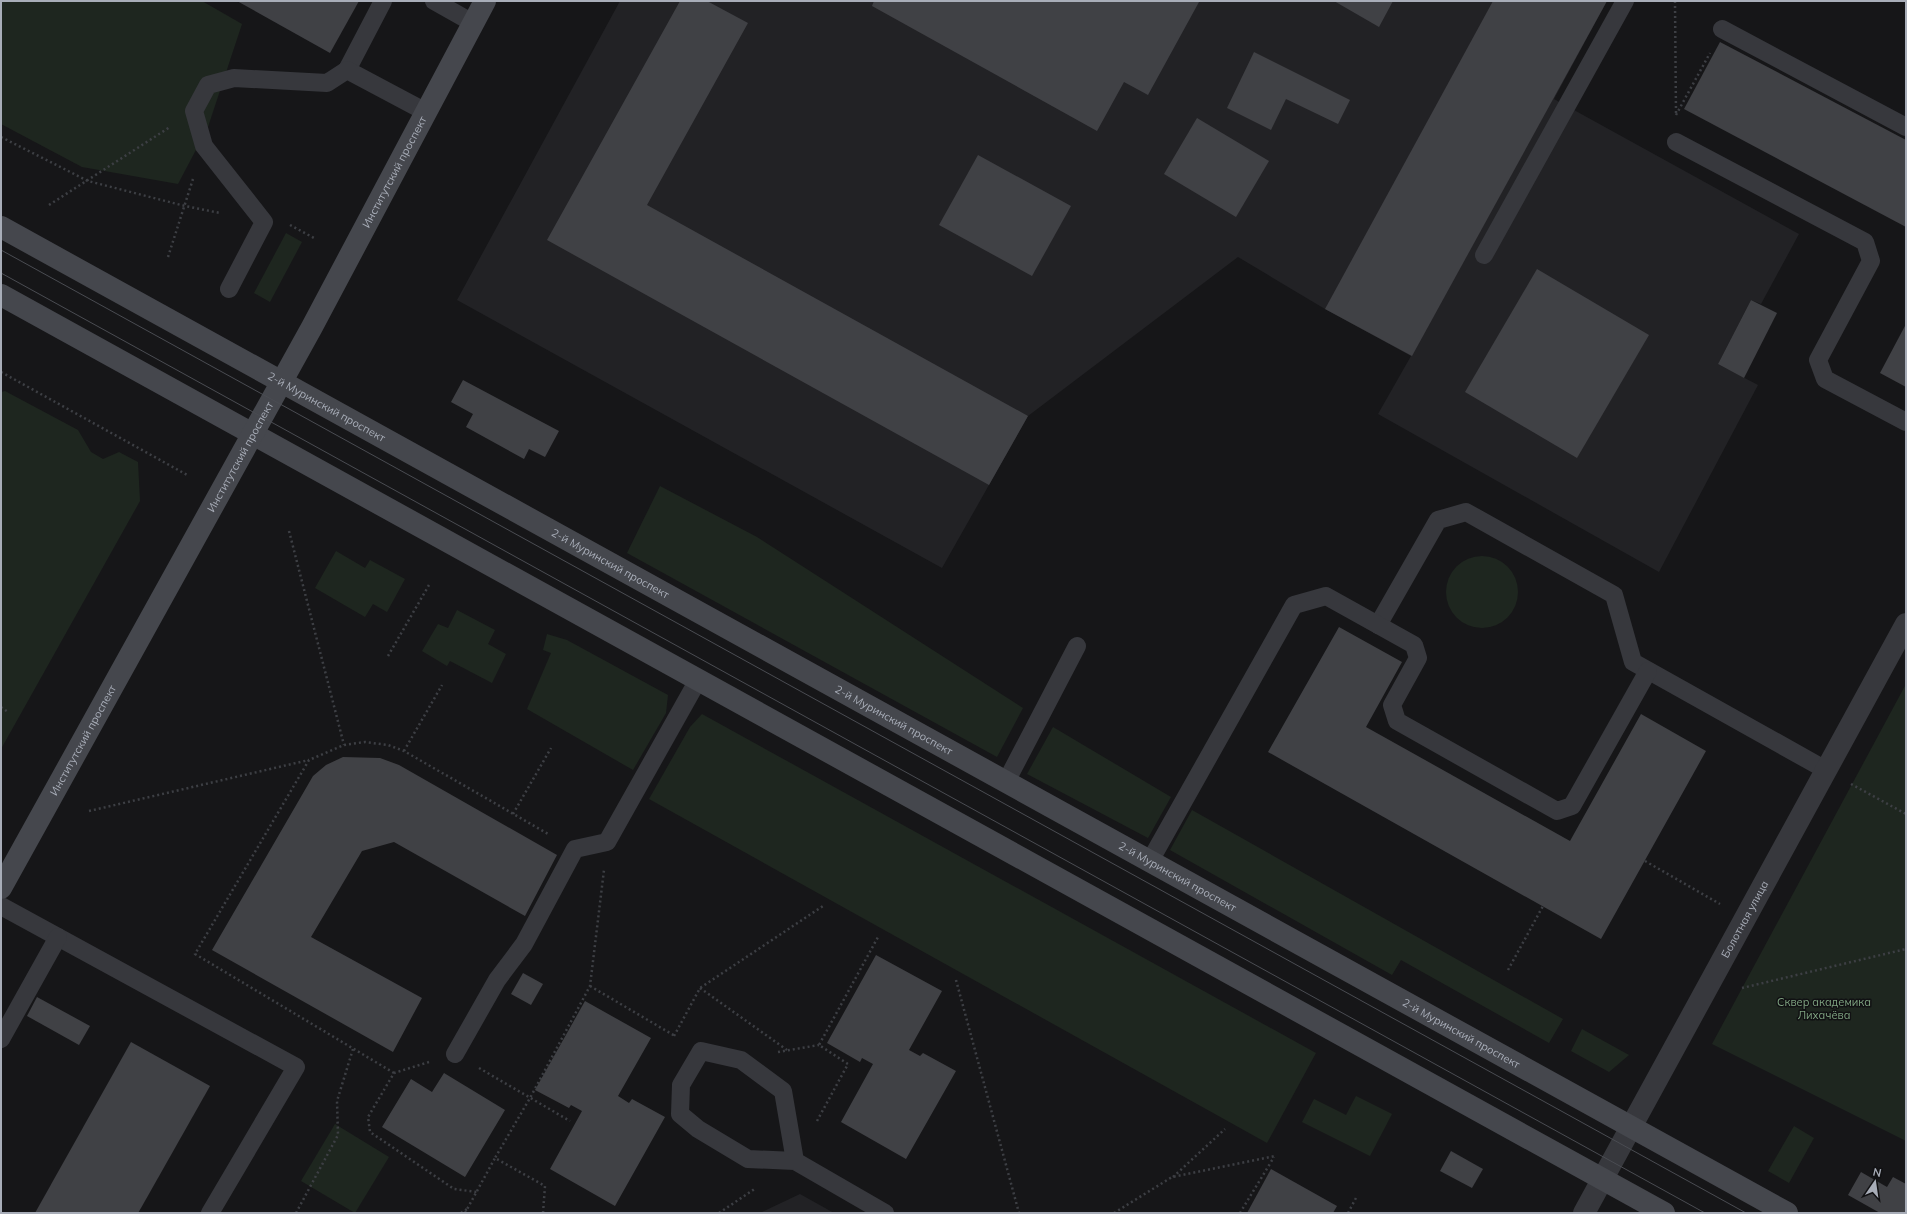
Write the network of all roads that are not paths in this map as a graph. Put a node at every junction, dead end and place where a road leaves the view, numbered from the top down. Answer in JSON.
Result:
{"nodes":[{"id":1,"x":383,"y":1,"type":"edge"},
{"id":2,"x":434,"y":1,"type":"edge"},
{"id":3,"x":485,"y":1,"type":"edge"},
{"id":4,"x":1625,"y":1,"type":"edge"},
{"id":5,"x":473,"y":23,"type":"junction"},
{"id":6,"x":1722,"y":29,"type":"road end"},
{"id":7,"x":347,"y":70,"type":"junction"},
{"id":8,"x":426,"y":112,"type":"junction"},
{"id":9,"x":1906,"y":126,"type":"edge"},
{"id":10,"x":1676,"y":142,"type":"road end"},
{"id":11,"x":1,"y":227,"type":"edge"},
{"id":12,"x":1484,"y":255,"type":"dead end"},
{"id":13,"x":229,"y":289,"type":"dead end"},
{"id":14,"x":1,"y":295,"type":"edge"},
{"id":15,"x":281,"y":382,"type":"junction"},
{"id":16,"x":1906,"y":422,"type":"edge"},
{"id":17,"x":252,"y":434,"type":"junction"},
{"id":18,"x":1906,"y":624,"type":"edge"},
{"id":19,"x":1378,"y":625,"type":"junction"},
{"id":20,"x":1077,"y":646,"type":"dead end"},
{"id":21,"x":1648,"y":671,"type":"junction"},
{"id":22,"x":698,"y":680,"type":"junction"},
{"id":23,"x":1826,"y":770,"type":"junction"},
{"id":24,"x":1006,"y":782,"type":"junction"},
{"id":25,"x":1150,"y":861,"type":"junction"},
{"id":26,"x":1,"y":888,"type":"edge"},
{"id":27,"x":1,"y":906,"type":"edge"},
{"id":28,"x":58,"y":937,"type":"junction"},
{"id":29,"x":1,"y":1039,"type":"edge"},
{"id":30,"x":455,"y":1054,"type":"road end"},
{"id":31,"x":1631,"y":1127,"type":"junction"},
{"id":32,"x":795,"y":1161,"type":"junction"},
{"id":33,"x":1603,"y":1178,"type":"junction"},
{"id":34,"x":210,"y":1213,"type":"edge"},
{"id":35,"x":885,"y":1213,"type":"edge"},
{"id":36,"x":1584,"y":1213,"type":"edge"},
{"id":37,"x":1664,"y":1213,"type":"edge"},
{"id":38,"x":1786,"y":1213,"type":"edge"}],
"edges":[{"from":1,"to":7,"type":"lane"},
{"from":2,"to":5,"type":"lane"},
{"from":3,"to":5,"type":"main road","name":"Институтский проспект"},
{"from":4,"to":12,"type":"lane"},
{"from":5,"to":8,"type":"main road","name":"Институтский проспект"},
{"from":6,"to":9,"type":"lane"},
{"from":7,"to":8,"type":"lane"},
{"from":7,"to":13,"type":"lane"},
{"from":8,"to":15,"type":"main road","name":"Институтский проспект"},
{"from":10,"to":16,"type":"lane"},
{"from":11,"to":15,"type":"main road","name":"2-й Муринский проспект"},
{"from":14,"to":17,"type":"main road"},
{"from":15,"to":17,"type":"main road","name":"Институтский проспект"},
{"from":15,"to":24,"type":"main road","name":"2-й Муринский проспект"},
{"from":17,"to":22,"type":"main road"},
{"from":17,"to":26,"type":"main road","name":"Институтский проспект"},
{"from":18,"to":23,"type":"street","name":"Болотная улица"},
{"from":19,"to":21,"type":"lane"},
{"from":19,"to":21,"type":"lane"},
{"from":19,"to":25,"type":"lane"},
{"from":20,"to":24,"type":"lane"},
{"from":21,"to":23,"type":"lane"},
{"from":22,"to":30,"type":"lane"},
{"from":22,"to":33,"type":"main road"},
{"from":23,"to":31,"type":"street","name":"Болотная улица"},
{"from":24,"to":25,"type":"main road","name":"2-й Муринский проспект"},
{"from":25,"to":31,"type":"main road","name":"2-й Муринский проспект"},
{"from":27,"to":28,"type":"lane"},
{"from":28,"to":29,"type":"lane"},
{"from":28,"to":34,"type":"lane"},
{"from":31,"to":33,"type":"street","name":"Болотная улица"},
{"from":31,"to":38,"type":"main road","name":"2-й Муринский проспект"},
{"from":32,"to":32,"type":"lane"},
{"from":32,"to":35,"type":"lane"},
{"from":33,"to":36,"type":"street","name":"Болотная улица"},
{"from":33,"to":37,"type":"main road"}]}
